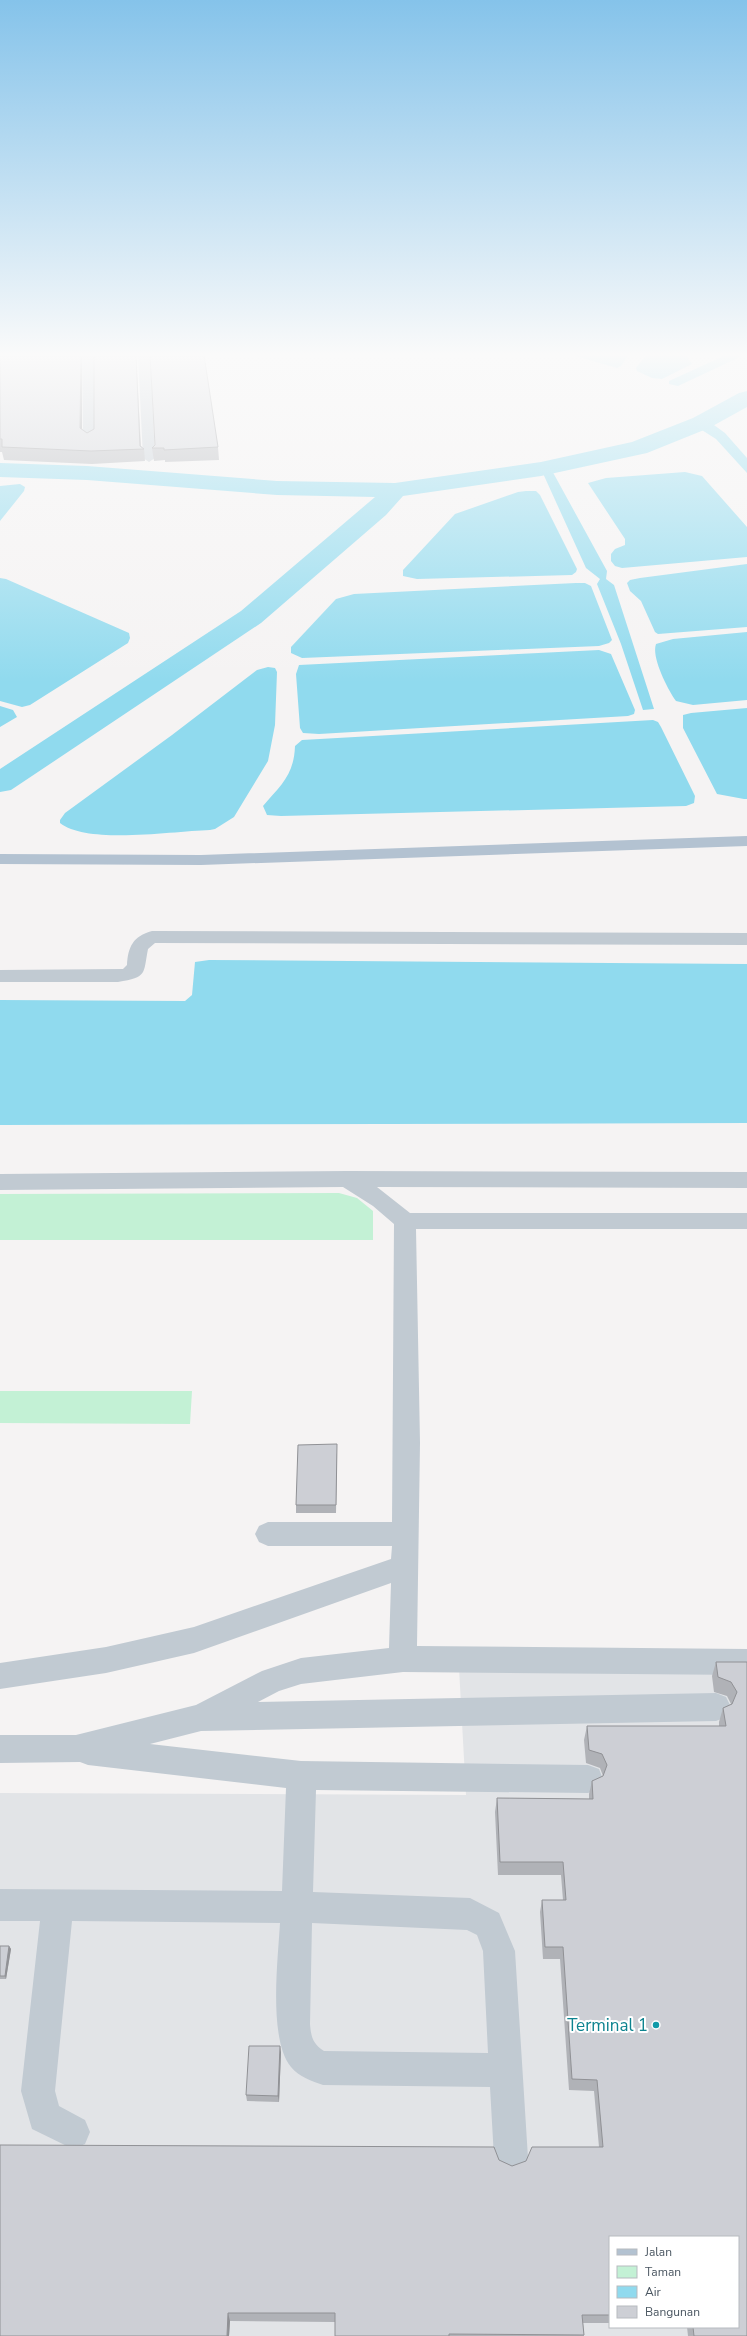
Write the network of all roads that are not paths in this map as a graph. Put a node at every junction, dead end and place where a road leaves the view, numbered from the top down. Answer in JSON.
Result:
{"nodes":[{"id":1,"x":747,"y":841,"type":"edge"},
{"id":2,"x":0,"y":860,"type":"edge"},
{"id":3,"x":747,"y":938,"type":"edge"},
{"id":4,"x":0,"y":976,"type":"edge"},
{"id":5,"x":347,"y":1179,"type":"junction"},
{"id":6,"x":747,"y":1180,"type":"edge"},
{"id":7,"x":0,"y":1182,"type":"edge"},
{"id":8,"x":405,"y":1221,"type":"junction"},
{"id":9,"x":747,"y":1221,"type":"edge"},
{"id":10,"x":268,"y":1534,"type":"dead end"},
{"id":11,"x":406,"y":1534,"type":"junction"},
{"id":12,"x":406,"y":1566,"type":"junction"},
{"id":13,"x":403,"y":1659,"type":"junction"},
{"id":14,"x":747,"y":1662,"type":"edge"},
{"id":15,"x":0,"y":1676,"type":"edge"},
{"id":16,"x":716,"y":1707,"type":"dead end"},
{"id":17,"x":201,"y":1717,"type":"junction"},
{"id":18,"x":0,"y":1749,"type":"edge"},
{"id":19,"x":76,"y":1749,"type":"junction"},
{"id":20,"x":301,"y":1775,"type":"junction"},
{"id":21,"x":588,"y":1780,"type":"dead end"},
{"id":22,"x":0,"y":1905,"type":"edge"},
{"id":23,"x":58,"y":1905,"type":"junction"},
{"id":24,"x":295,"y":1907,"type":"junction"},
{"id":25,"x":507,"y":2070,"type":"junction"},
{"id":26,"x":73,"y":2132,"type":"dead end"},
{"id":27,"x":511,"y":2158,"type":"dead end"}],
"edges":[{"from":1,"to":2,"type":"main road"},
{"from":3,"to":4,"type":"street"},
{"from":5,"to":6,"type":"street"},
{"from":5,"to":7,"type":"street"},
{"from":5,"to":8,"type":"street"},
{"from":8,"to":9,"type":"street"},
{"from":8,"to":11,"type":"street"},
{"from":10,"to":11,"type":"street"},
{"from":11,"to":12,"type":"street"},
{"from":12,"to":13,"type":"street"},
{"from":12,"to":15,"type":"street"},
{"from":13,"to":14,"type":"street"},
{"from":13,"to":17,"type":"street"},
{"from":16,"to":17,"type":"street"},
{"from":17,"to":19,"type":"street"},
{"from":18,"to":19,"type":"street"},
{"from":19,"to":20,"type":"street"},
{"from":20,"to":21,"type":"street"},
{"from":20,"to":24,"type":"street"},
{"from":22,"to":23,"type":"street"},
{"from":23,"to":24,"type":"street"},
{"from":23,"to":26,"type":"street"},
{"from":24,"to":25,"type":"street"},
{"from":24,"to":25,"type":"street"},
{"from":25,"to":27,"type":"street"}]}
